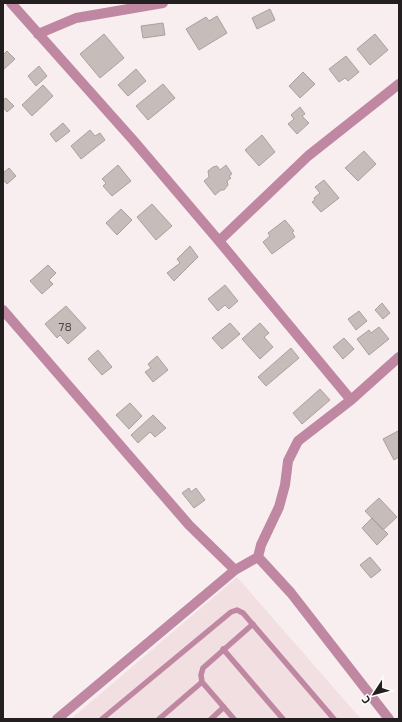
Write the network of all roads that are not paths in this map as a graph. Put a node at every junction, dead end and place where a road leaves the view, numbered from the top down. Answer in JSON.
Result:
{"nodes":[{"id":1,"x":11,"y":3,"type":"edge"},
{"id":2,"x":163,"y":3,"type":"edge"},
{"id":3,"x":38,"y":34,"type":"junction"},
{"id":4,"x":399,"y":84,"type":"edge"},
{"id":5,"x":218,"y":241,"type":"junction"},
{"id":6,"x":3,"y":310,"type":"edge"},
{"id":7,"x":399,"y":357,"type":"edge"},
{"id":8,"x":351,"y":400,"type":"junction"},
{"id":9,"x":258,"y":557,"type":"junction"},
{"id":10,"x":235,"y":570,"type":"junction"},
{"id":11,"x":253,"y":624,"type":"junction"},
{"id":12,"x":224,"y":649,"type":"junction"},
{"id":13,"x":202,"y":682,"type":"junction"},
{"id":14,"x":224,"y":708,"type":"junction"},
{"id":15,"x":56,"y":719,"type":"edge"},
{"id":16,"x":102,"y":719,"type":"edge"},
{"id":17,"x":158,"y":719,"type":"edge"},
{"id":18,"x":211,"y":719,"type":"edge"},
{"id":19,"x":234,"y":719,"type":"edge"},
{"id":20,"x":283,"y":719,"type":"edge"},
{"id":21,"x":334,"y":719,"type":"edge"},
{"id":22,"x":389,"y":719,"type":"edge"}],
"edges":[{"from":1,"to":3,"type":"street"},
{"from":2,"to":3,"type":"street"},
{"from":3,"to":5,"type":"street"},
{"from":4,"to":5,"type":"street"},
{"from":5,"to":8,"type":"street"},
{"from":6,"to":10,"type":"street"},
{"from":7,"to":8,"type":"street"},
{"from":8,"to":9,"type":"street"},
{"from":9,"to":10,"type":"street"},
{"from":9,"to":22,"type":"street"},
{"from":10,"to":15,"type":"street"},
{"from":11,"to":12,"type":"lane"},
{"from":11,"to":16,"type":"lane"},
{"from":11,"to":21,"type":"lane"},
{"from":12,"to":13,"type":"lane"},
{"from":12,"to":20,"type":"lane"},
{"from":13,"to":14,"type":"lane"},
{"from":13,"to":17,"type":"lane"},
{"from":14,"to":18,"type":"lane"},
{"from":14,"to":19,"type":"lane"}]}
